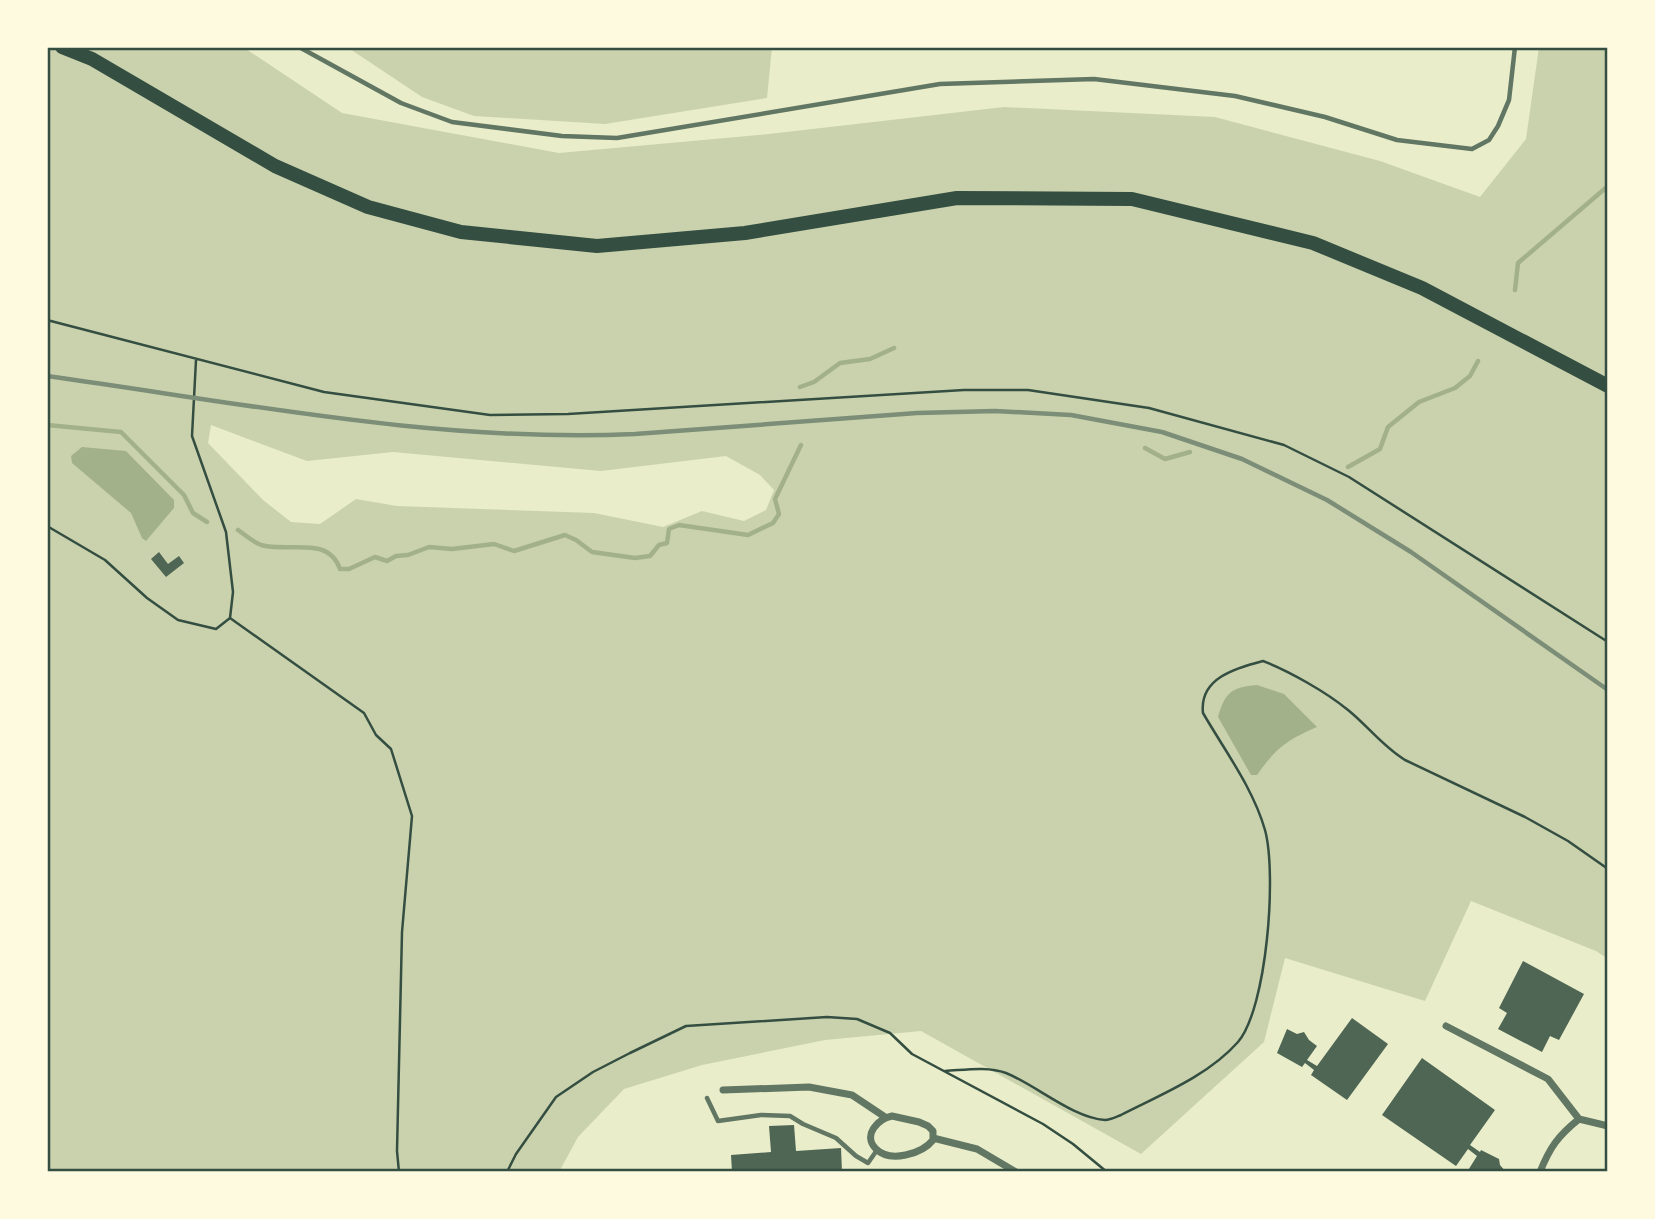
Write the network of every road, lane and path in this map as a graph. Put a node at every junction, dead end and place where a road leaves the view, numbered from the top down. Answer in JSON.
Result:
{"nodes":[{"id":1,"x":62,"y":47,"type":"edge"},
{"id":2,"x":299,"y":47,"type":"edge"},
{"id":3,"x":1515,"y":47,"type":"edge"},
{"id":4,"x":47,"y":320,"type":"edge"},
{"id":5,"x":196,"y":360,"type":"junction"},
{"id":6,"x":1608,"y":386,"type":"edge"},
{"id":7,"x":47,"y":526,"type":"edge"},
{"id":8,"x":230,"y":618,"type":"junction"},
{"id":9,"x":1608,"y":642,"type":"edge"},
{"id":10,"x":1608,"y":869,"type":"edge"},
{"id":11,"x":1446,"y":1026,"type":"dead end"},
{"id":12,"x":945,"y":1072,"type":"junction"},
{"id":13,"x":723,"y":1090,"type":"dead end"},
{"id":14,"x":707,"y":1098,"type":"dead end"},
{"id":15,"x":885,"y":1117,"type":"junction"},
{"id":16,"x":1578,"y":1119,"type":"junction"},
{"id":17,"x":1608,"y":1126,"type":"edge"},
{"id":18,"x":933,"y":1139,"type":"junction"},
{"id":19,"x":877,"y":1150,"type":"junction"},
{"id":20,"x":399,"y":1172,"type":"edge"},
{"id":21,"x":507,"y":1172,"type":"edge"},
{"id":22,"x":1016,"y":1172,"type":"edge"},
{"id":23,"x":1107,"y":1172,"type":"edge"},
{"id":24,"x":1540,"y":1172,"type":"edge"}],
"edges":[{"from":1,"to":6,"type":"main road"},
{"from":2,"to":3,"type":"lane"},
{"from":4,"to":5,"type":"path"},
{"from":5,"to":8,"type":"path"},
{"from":5,"to":9,"type":"path"},
{"from":7,"to":8,"type":"path"},
{"from":8,"to":20,"type":"path"},
{"from":10,"to":12,"type":"path"},
{"from":11,"to":16,"type":"street"},
{"from":12,"to":21,"type":"path"},
{"from":12,"to":23,"type":"path"},
{"from":13,"to":15,"type":"street"},
{"from":14,"to":19,"type":"lane"},
{"from":15,"to":18,"type":"street"},
{"from":15,"to":19,"type":"street"},
{"from":16,"to":17,"type":"street"},
{"from":16,"to":24,"type":"street"},
{"from":18,"to":19,"type":"street"},
{"from":18,"to":22,"type":"street"}]}
